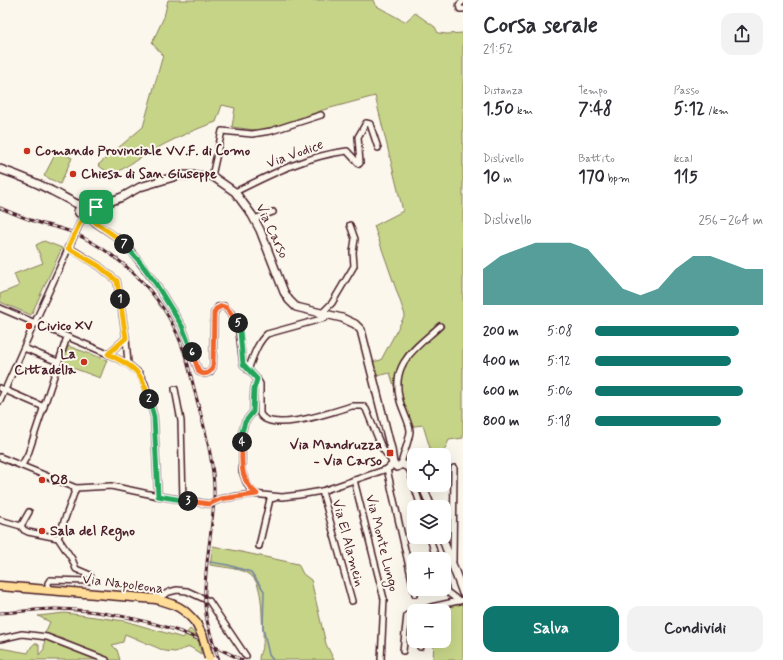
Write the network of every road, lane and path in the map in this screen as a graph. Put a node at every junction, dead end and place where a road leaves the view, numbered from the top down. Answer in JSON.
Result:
{"nodes":[{"id":1,"x":463,"y":1,"type":"edge"},
{"id":2,"x":463,"y":9,"type":"edge"},
{"id":3,"x":321,"y":115,"type":"dead end"},
{"id":4,"x":378,"y":148,"type":"dead end"},
{"id":5,"x":0,"y":169,"type":"edge"},
{"id":6,"x":212,"y":176,"type":"junction"},
{"id":7,"x":235,"y":192,"type":"junction"},
{"id":8,"x":84,"y":211,"type":"junction"},
{"id":9,"x":274,"y":212,"type":"dead end"},
{"id":10,"x":254,"y":219,"type":"junction"},
{"id":11,"x":350,"y":225,"type":"dead end"},
{"id":12,"x":68,"y":248,"type":"junction"},
{"id":13,"x":0,"y":308,"type":"edge"},
{"id":14,"x":323,"y":316,"type":"junction"},
{"id":15,"x":35,"y":322,"type":"junction"},
{"id":16,"x":440,"y":326,"type":"dead end"},
{"id":17,"x":68,"y":337,"type":"junction"},
{"id":18,"x":126,"y":338,"type":"junction"},
{"id":19,"x":24,"y":348,"type":"junction"},
{"id":20,"x":108,"y":354,"type":"junction"},
{"id":21,"x":58,"y":362,"type":"junction"},
{"id":22,"x":128,"y":364,"type":"junction"},
{"id":23,"x":248,"y":370,"type":"junction"},
{"id":24,"x":257,"y":379,"type":"junction"},
{"id":25,"x":2,"y":389,"type":"edge"},
{"id":26,"x":175,"y":389,"type":"dead end"},
{"id":27,"x":0,"y":401,"type":"edge"},
{"id":28,"x":44,"y":407,"type":"junction"},
{"id":29,"x":28,"y":454,"type":"junction"},
{"id":30,"x":0,"y":457,"type":"edge"},
{"id":31,"x":401,"y":463,"type":"edge"},
{"id":32,"x":22,"y":465,"type":"junction"},
{"id":33,"x":454,"y":468,"type":"dead end"},
{"id":34,"x":387,"y":469,"type":"junction"},
{"id":35,"x":36,"y":471,"type":"junction"},
{"id":36,"x":407,"y":473,"type":"edge"},
{"id":37,"x":354,"y":480,"type":"junction"},
{"id":38,"x":76,"y":488,"type":"junction"},
{"id":39,"x":322,"y":491,"type":"junction"},
{"id":40,"x":257,"y":494,"type":"junction"},
{"id":41,"x":158,"y":496,"type":"junction"},
{"id":42,"x":282,"y":496,"type":"junction"},
{"id":43,"x":183,"y":500,"type":"junction"},
{"id":44,"x":29,"y":512,"type":"dead end"},
{"id":45,"x":0,"y":520,"type":"edge"},
{"id":46,"x":21,"y":526,"type":"junction"},
{"id":47,"x":58,"y":538,"type":"junction"},
{"id":48,"x":445,"y":544,"type":"edge"},
{"id":49,"x":259,"y":546,"type":"dead end"},
{"id":50,"x":407,"y":558,"type":"edge"},
{"id":51,"x":452,"y":564,"type":"junction"},
{"id":52,"x":0,"y":586,"type":"edge"},
{"id":53,"x":48,"y":589,"type":"junction"},
{"id":54,"x":463,"y":593,"type":"edge"},
{"id":55,"x":451,"y":595,"type":"edge"},
{"id":56,"x":156,"y":599,"type":"junction"},
{"id":57,"x":352,"y":601,"type":"dead end"},
{"id":58,"x":461,"y":601,"type":"edge"},
{"id":59,"x":449,"y":604,"type":"edge"},
{"id":60,"x":407,"y":615,"type":"edge"},
{"id":61,"x":0,"y":639,"type":"edge"},
{"id":62,"x":403,"y":650,"type":"dead end"},
{"id":63,"x":246,"y":656,"type":"dead end"},
{"id":64,"x":210,"y":659,"type":"edge"},
{"id":65,"x":106,"y":660,"type":"edge"},
{"id":66,"x":381,"y":660,"type":"edge"}],
"edges":[{"from":1,"to":2,"type":"street"},
{"from":3,"to":6,"type":"street"},
{"from":4,"to":7,"type":"street","name":"Via Vodice"},
{"from":5,"to":8,"type":"street"},
{"from":6,"to":7,"type":"street","name":"Via Carso"},
{"from":6,"to":8,"type":"street"},
{"from":7,"to":10,"type":"street","name":"Via Carso"},
{"from":8,"to":12,"type":"street"},
{"from":8,"to":23,"type":"street"},
{"from":9,"to":10,"type":"street"},
{"from":10,"to":14,"type":"street","name":"Via Carso"},
{"from":11,"to":14,"type":"street"},
{"from":12,"to":15,"type":"street"},
{"from":12,"to":18,"type":"street"},
{"from":13,"to":15,"type":"street"},
{"from":14,"to":23,"type":"street"},
{"from":14,"to":31,"type":"street","name":"Via Carso"},
{"from":15,"to":17,"type":"street"},
{"from":15,"to":19,"type":"street"},
{"from":16,"to":31,"type":"street"},
{"from":17,"to":20,"type":"street"},
{"from":17,"to":21,"type":"street"},
{"from":18,"to":20,"type":"street"},
{"from":18,"to":22,"type":"street"},
{"from":19,"to":21,"type":"street"},
{"from":19,"to":25,"type":"street"},
{"from":20,"to":22,"type":"street"},
{"from":21,"to":28,"type":"street"},
{"from":22,"to":41,"type":"street"},
{"from":23,"to":24,"type":"street"},
{"from":24,"to":31,"type":"street"},
{"from":24,"to":40,"type":"street"},
{"from":25,"to":27,"type":"street"},
{"from":25,"to":28,"type":"street"},
{"from":26,"to":43,"type":"street"},
{"from":28,"to":29,"type":"street"},
{"from":29,"to":32,"type":"street"},
{"from":29,"to":35,"type":"street"},
{"from":30,"to":32,"type":"street"},
{"from":31,"to":34,"type":"street"},
{"from":31,"to":36,"type":"street"},
{"from":32,"to":35,"type":"street"},
{"from":33,"to":51,"type":"street"},
{"from":34,"to":37,"type":"street"},
{"from":34,"to":50,"type":"street"},
{"from":35,"to":38,"type":"street"},
{"from":37,"to":39,"type":"street"},
{"from":37,"to":66,"type":"street","name":"Via Monte Lungo"},
{"from":38,"to":41,"type":"street"},
{"from":38,"to":47,"type":"street"},
{"from":39,"to":42,"type":"street"},
{"from":39,"to":57,"type":"street","name":"Via El Alamein"},
{"from":40,"to":42,"type":"street"},
{"from":40,"to":43,"type":"street"},
{"from":41,"to":43,"type":"street"},
{"from":42,"to":49,"type":"street"},
{"from":44,"to":46,"type":"street"},
{"from":45,"to":46,"type":"street"},
{"from":46,"to":47,"type":"street"},
{"from":47,"to":53,"type":"street"},
{"from":48,"to":51,"type":"street"},
{"from":51,"to":54,"type":"street"},
{"from":52,"to":53,"type":"main road","name":"Via Napoleona"},
{"from":53,"to":56,"type":"main road","name":"Via Napoleona"},
{"from":55,"to":58,"type":"street"},
{"from":56,"to":63,"type":"street"},
{"from":56,"to":64,"type":"main road","name":"Via Napoleona","bridge":true},
{"from":58,"to":59,"type":"street"},
{"from":60,"to":62,"type":"street"},
{"from":61,"to":65,"type":"street"}]}
